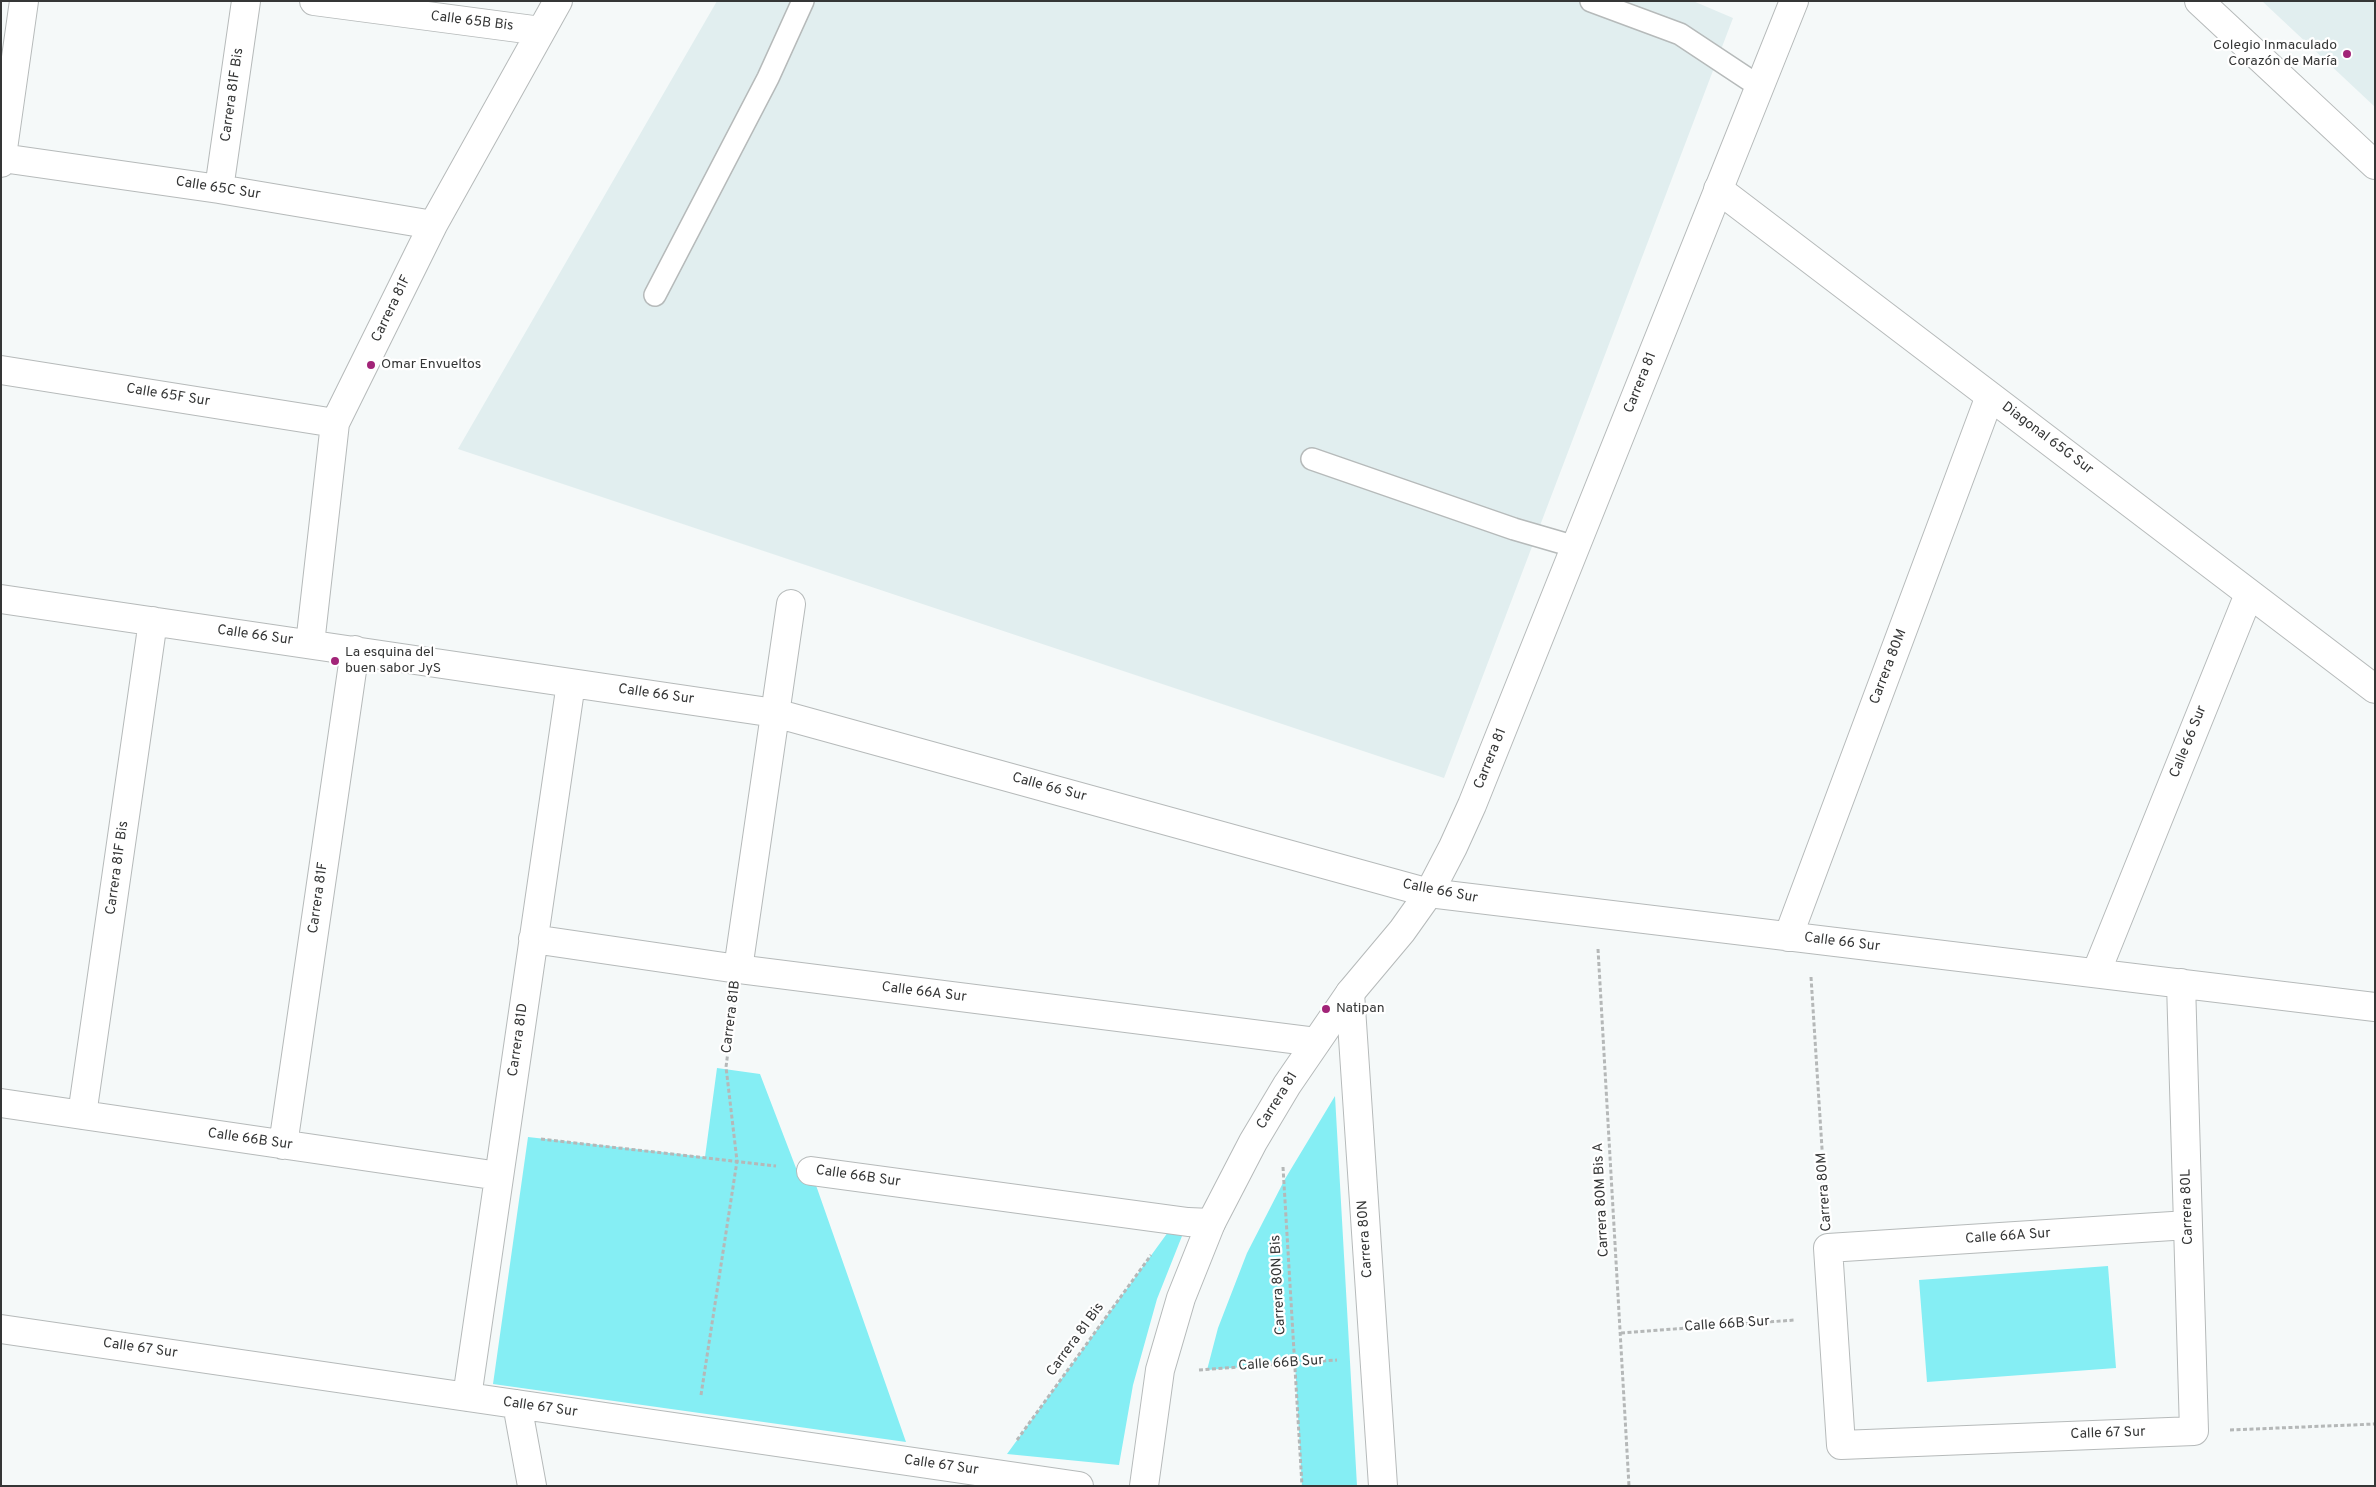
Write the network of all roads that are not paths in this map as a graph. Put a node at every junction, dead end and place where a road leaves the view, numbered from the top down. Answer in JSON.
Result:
{"nodes":[{"id":1,"x":24,"y":1,"type":"edge"},
{"id":2,"x":246,"y":1,"type":"edge"},
{"id":3,"x":314,"y":1,"type":"edge"},
{"id":4,"x":558,"y":1,"type":"edge"},
{"id":5,"x":803,"y":1,"type":"edge"},
{"id":6,"x":1591,"y":1,"type":"edge"},
{"id":7,"x":1794,"y":1,"type":"edge"},
{"id":8,"x":2199,"y":1,"type":"edge"},
{"id":9,"x":541,"y":31,"type":"junction"},
{"id":10,"x":1760,"y":87,"type":"junction"},
{"id":11,"x":2,"y":161,"type":"edge"},
{"id":12,"x":2375,"y":165,"type":"edge"},
{"id":13,"x":219,"y":189,"type":"junction"},
{"id":14,"x":1718,"y":189,"type":"junction"},
{"id":15,"x":433,"y":225,"type":"junction"},
{"id":16,"x":655,"y":295,"type":"dead end"},
{"id":17,"x":1,"y":370,"type":"edge"},
{"id":18,"x":1990,"y":396,"type":"junction"},
{"id":19,"x":335,"y":423,"type":"junction"},
{"id":20,"x":1312,"y":459,"type":"dead end"},
{"id":21,"x":1576,"y":547,"type":"junction"},
{"id":22,"x":2249,"y":594,"type":"junction"},
{"id":23,"x":1,"y":599,"type":"edge"},
{"id":24,"x":791,"y":604,"type":"dead end"},
{"id":25,"x":153,"y":621,"type":"junction"},
{"id":26,"x":310,"y":644,"type":"junction"},
{"id":27,"x":355,"y":650,"type":"junction"},
{"id":28,"x":571,"y":683,"type":"junction"},
{"id":29,"x":2375,"y":690,"type":"edge"},
{"id":30,"x":775,"y":713,"type":"junction"},
{"id":31,"x":1429,"y":893,"type":"junction"},
{"id":32,"x":1798,"y":938,"type":"junction"},
{"id":33,"x":533,"y":939,"type":"junction"},
{"id":34,"x":738,"y":969,"type":"junction"},
{"id":35,"x":2096,"y":973,"type":"junction"},
{"id":36,"x":2181,"y":983,"type":"junction"},
{"id":37,"x":1350,"y":993,"type":"junction"},
{"id":38,"x":2375,"y":1007,"type":"edge"},
{"id":39,"x":1316,"y":1042,"type":"junction"},
{"id":40,"x":1,"y":1103,"type":"edge"},
{"id":41,"x":82,"y":1115,"type":"junction"},
{"id":42,"x":283,"y":1145,"type":"junction"},
{"id":43,"x":811,"y":1171,"type":"road end"},
{"id":44,"x":499,"y":1176,"type":"junction"},
{"id":45,"x":1211,"y":1223,"type":"junction"},
{"id":46,"x":2188,"y":1225,"type":"junction"},
{"id":47,"x":1828,"y":1248,"type":"joint"},
{"id":48,"x":1,"y":1329,"type":"edge"},
{"id":49,"x":467,"y":1397,"type":"junction"},
{"id":50,"x":517,"y":1404,"type":"junction"},
{"id":51,"x":2194,"y":1431,"type":"joint"},
{"id":52,"x":1840,"y":1445,"type":"joint"},
{"id":53,"x":532,"y":1486,"type":"edge"},
{"id":54,"x":1080,"y":1486,"type":"edge"},
{"id":55,"x":1144,"y":1486,"type":"edge"},
{"id":56,"x":1383,"y":1486,"type":"edge"}],
"edges":[{"from":1,"to":11,"type":"street"},
{"from":2,"to":13,"type":"street","name":"Carrera 81F Bis"},
{"from":3,"to":9,"type":"street","name":"Calle 65B Bis"},
{"from":4,"to":9,"type":"street","name":"Carrera 81F"},
{"from":5,"to":16,"type":"lane"},
{"from":6,"to":10,"type":"lane"},
{"from":7,"to":10,"type":"street","name":"Carrera 81"},
{"from":8,"to":12,"type":"street"},
{"from":9,"to":15,"type":"street","name":"Carrera 81F"},
{"from":10,"to":14,"type":"street","name":"Carrera 81"},
{"from":11,"to":13,"type":"street","name":"Calle 65C Sur"},
{"from":13,"to":15,"type":"street","name":"Calle 65C Sur"},
{"from":14,"to":18,"type":"street","name":"Diagonal 65G Sur"},
{"from":14,"to":21,"type":"street","name":"Carrera 81"},
{"from":15,"to":19,"type":"street","name":"Carrera 81F"},
{"from":17,"to":19,"type":"street","name":"Calle 65F Sur"},
{"from":18,"to":22,"type":"street","name":"Diagonal 65G Sur"},
{"from":18,"to":32,"type":"street","name":"Carrera 80M"},
{"from":19,"to":26,"type":"street","name":"Carrera 81F"},
{"from":20,"to":21,"type":"lane"},
{"from":21,"to":31,"type":"street","name":"Carrera 81"},
{"from":22,"to":29,"type":"street","name":"Diagonal 65G Sur"},
{"from":22,"to":35,"type":"street","name":"Calle 66 Sur"},
{"from":23,"to":25,"type":"street","name":"Calle 66 Sur"},
{"from":24,"to":30,"type":"street","name":"Carrera 81B"},
{"from":25,"to":26,"type":"street","name":"Calle 66 Sur"},
{"from":25,"to":41,"type":"street","name":"Carrera 81F Bis"},
{"from":26,"to":27,"type":"street","name":"Calle 66 Sur"},
{"from":27,"to":28,"type":"street","name":"Calle 66 Sur"},
{"from":27,"to":42,"type":"street","name":"Carrera 81F"},
{"from":28,"to":30,"type":"street","name":"Calle 66 Sur"},
{"from":28,"to":33,"type":"street","name":"Carrera 81D"},
{"from":30,"to":31,"type":"street","name":"Calle 66 Sur"},
{"from":30,"to":34,"type":"street","name":"Carrera 81B"},
{"from":31,"to":32,"type":"street","name":"Calle 66 Sur"},
{"from":31,"to":37,"type":"street","name":"Carrera 81"},
{"from":32,"to":35,"type":"street","name":"Calle 66 Sur"},
{"from":33,"to":34,"type":"street","name":"Calle 66A Sur"},
{"from":33,"to":44,"type":"street","name":"Carrera 81D"},
{"from":34,"to":39,"type":"street","name":"Calle 66A Sur"},
{"from":35,"to":36,"type":"street","name":"Calle 66 Sur"},
{"from":36,"to":38,"type":"street","name":"Calle 66 Sur"},
{"from":36,"to":46,"type":"street","name":"Carrera 80L"},
{"from":37,"to":39,"type":"street","name":"Carrera 81"},
{"from":37,"to":56,"type":"street","name":"Carrera 80N"},
{"from":39,"to":45,"type":"street","name":"Carrera 81"},
{"from":40,"to":41,"type":"street","name":"Calle 66B Sur"},
{"from":41,"to":42,"type":"street","name":"Calle 66B Sur"},
{"from":42,"to":44,"type":"street","name":"Calle 66B Sur"},
{"from":43,"to":45,"type":"street","name":"Calle 66B Sur"},
{"from":44,"to":49,"type":"street","name":"Carrera 81D"},
{"from":45,"to":55,"type":"street","name":"Carrera 81"},
{"from":46,"to":47,"type":"street","name":"Calle 66A Sur"},
{"from":46,"to":51,"type":"street","name":"Carrera 80L"},
{"from":47,"to":52,"type":"street","name":"Carrera 80M"},
{"from":48,"to":49,"type":"street","name":"Calle 67 Sur"},
{"from":49,"to":50,"type":"street","name":"Calle 67 Sur"},
{"from":50,"to":53,"type":"street"},
{"from":50,"to":54,"type":"street","name":"Calle 67 Sur"},
{"from":51,"to":52,"type":"street","name":"Calle 67 Sur"}]}
